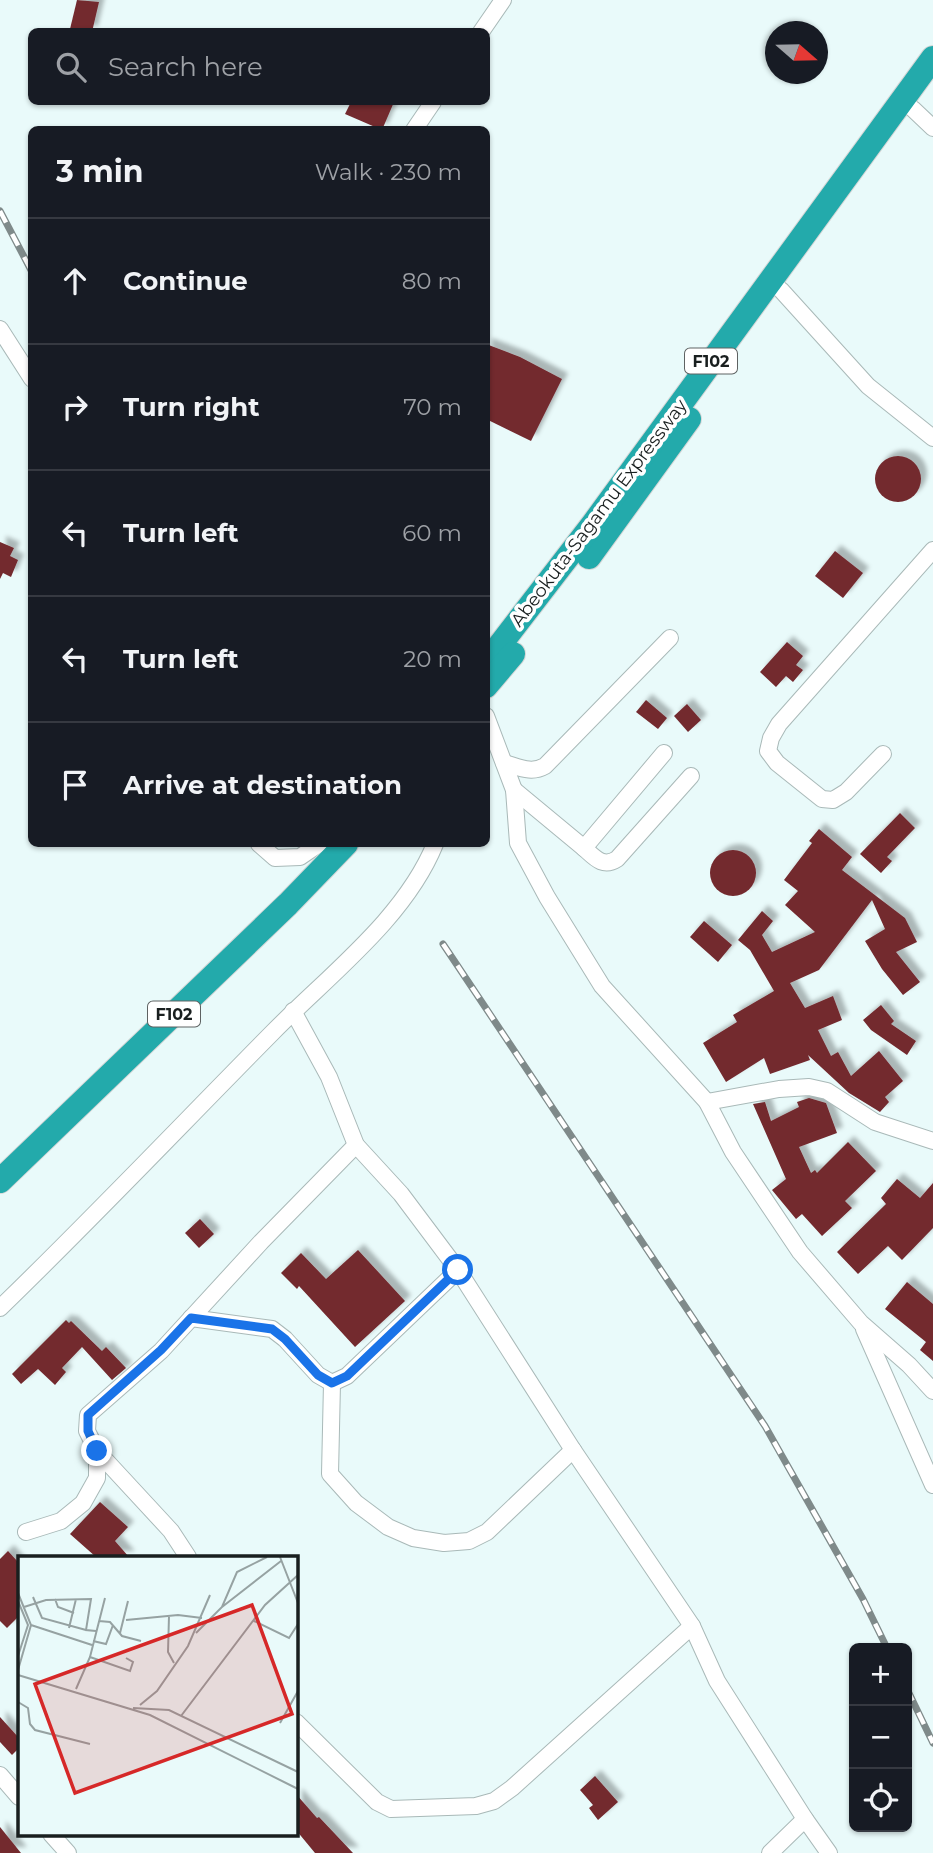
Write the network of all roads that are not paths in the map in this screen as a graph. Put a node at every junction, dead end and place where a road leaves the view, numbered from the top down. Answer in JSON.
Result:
{"nodes":[{"id":1,"x":503,"y":0,"type":"edge"},
{"id":2,"x":484,"y":28,"type":"edge"},
{"id":3,"x":933,"y":58,"type":"edge"},
{"id":4,"x":933,"y":81,"type":"edge"},
{"id":5,"x":431,"y":105,"type":"edge"},
{"id":6,"x":913,"y":109,"type":"junction"},
{"id":7,"x":417,"y":126,"type":"edge"},
{"id":8,"x":933,"y":128,"type":"edge"},
{"id":9,"x":781,"y":290,"type":"junction"},
{"id":10,"x":0,"y":329,"type":"edge"},
{"id":11,"x":28,"y":373,"type":"edge"},
{"id":12,"x":933,"y":438,"type":"edge"},
{"id":13,"x":933,"y":550,"type":"edge"},
{"id":14,"x":670,"y":638,"type":"dead end"},
{"id":15,"x":490,"y":673,"type":"edge"},
{"id":16,"x":490,"y":673,"type":"edge"},
{"id":17,"x":490,"y":724,"type":"edge"},
{"id":18,"x":664,"y":753,"type":"dead end"},
{"id":19,"x":883,"y":754,"type":"dead end"},
{"id":20,"x":504,"y":763,"type":"junction"},
{"id":21,"x":691,"y":776,"type":"dead end"},
{"id":22,"x":514,"y":790,"type":"junction"},
{"id":23,"x":262,"y":847,"type":"edge"},
{"id":24,"x":316,"y":847,"type":"edge"},
{"id":25,"x":318,"y":847,"type":"edge"},
{"id":26,"x":343,"y":847,"type":"edge"},
{"id":27,"x":434,"y":847,"type":"edge"},
{"id":28,"x":584,"y":848,"type":"junction"},
{"id":29,"x":293,"y":1011,"type":"junction"},
{"id":30,"x":707,"y":1102,"type":"junction"},
{"id":31,"x":933,"y":1141,"type":"edge"},
{"id":32,"x":356,"y":1144,"type":"junction"},
{"id":33,"x":0,"y":1158,"type":"edge"},
{"id":34,"x":0,"y":1181,"type":"edge"},
{"id":35,"x":458,"y":1270,"type":"junction"},
{"id":36,"x":0,"y":1308,"type":"edge"},
{"id":37,"x":191,"y":1318,"type":"junction"},
{"id":38,"x":861,"y":1323,"type":"junction"},
{"id":39,"x":332,"y":1383,"type":"junction"},
{"id":40,"x":933,"y":1391,"type":"edge"},
{"id":41,"x":573,"y":1450,"type":"junction"},
{"id":42,"x":97,"y":1451,"type":"junction"},
{"id":43,"x":933,"y":1485,"type":"edge"},
{"id":44,"x":26,"y":1532,"type":"dead end"},
{"id":45,"x":187,"y":1556,"type":"edge"},
{"id":46,"x":692,"y":1626,"type":"junction"},
{"id":47,"x":298,"y":1724,"type":"edge"},
{"id":48,"x":805,"y":1819,"type":"junction"},
{"id":49,"x":53,"y":1836,"type":"edge"},
{"id":50,"x":68,"y":1853,"type":"edge"},
{"id":51,"x":770,"y":1853,"type":"edge"},
{"id":52,"x":829,"y":1853,"type":"edge"}],
"edges":[{"from":1,"to":2,"type":"street"},
{"from":3,"to":15,"type":"highway","name":"Abeokuta-Sagamu Expressway","number":"F102"},
{"from":4,"to":6,"type":"highway","name":"Abeokuta-Sagamu Expressway","number":"F102"},
{"from":5,"to":7,"type":"street"},
{"from":6,"to":8,"type":"street"},
{"from":6,"to":9,"type":"highway","name":"Abeokuta-Sagamu Expressway","number":"F102"},
{"from":9,"to":12,"type":"street"},
{"from":9,"to":16,"type":"highway","name":"Abeokuta-Sagamu Expressway","number":"F102"},
{"from":10,"to":11,"type":"street"},
{"from":13,"to":19,"type":"street"},
{"from":14,"to":20,"type":"street"},
{"from":17,"to":20,"type":"street"},
{"from":18,"to":28,"type":"street"},
{"from":20,"to":22,"type":"street"},
{"from":21,"to":28,"type":"street"},
{"from":22,"to":28,"type":"street"},
{"from":22,"to":30,"type":"street"},
{"from":23,"to":24,"type":"street"},
{"from":25,"to":33,"type":"highway","number":"F102"},
{"from":26,"to":34,"type":"highway","number":"F102"},
{"from":27,"to":29,"type":"street"},
{"from":29,"to":32,"type":"street"},
{"from":29,"to":36,"type":"street"},
{"from":30,"to":31,"type":"street"},
{"from":30,"to":38,"type":"street"},
{"from":32,"to":35,"type":"street"},
{"from":32,"to":37,"type":"street"},
{"from":35,"to":39,"type":"street"},
{"from":35,"to":41,"type":"street"},
{"from":37,"to":39,"type":"street"},
{"from":37,"to":42,"type":"street"},
{"from":38,"to":40,"type":"street"},
{"from":38,"to":43,"type":"street"},
{"from":39,"to":41,"type":"street"},
{"from":41,"to":46,"type":"street"},
{"from":42,"to":44,"type":"street"},
{"from":42,"to":45,"type":"street"},
{"from":46,"to":47,"type":"street"},
{"from":46,"to":48,"type":"street"},
{"from":48,"to":51,"type":"street"},
{"from":48,"to":52,"type":"street"},
{"from":49,"to":50,"type":"street"}]}
